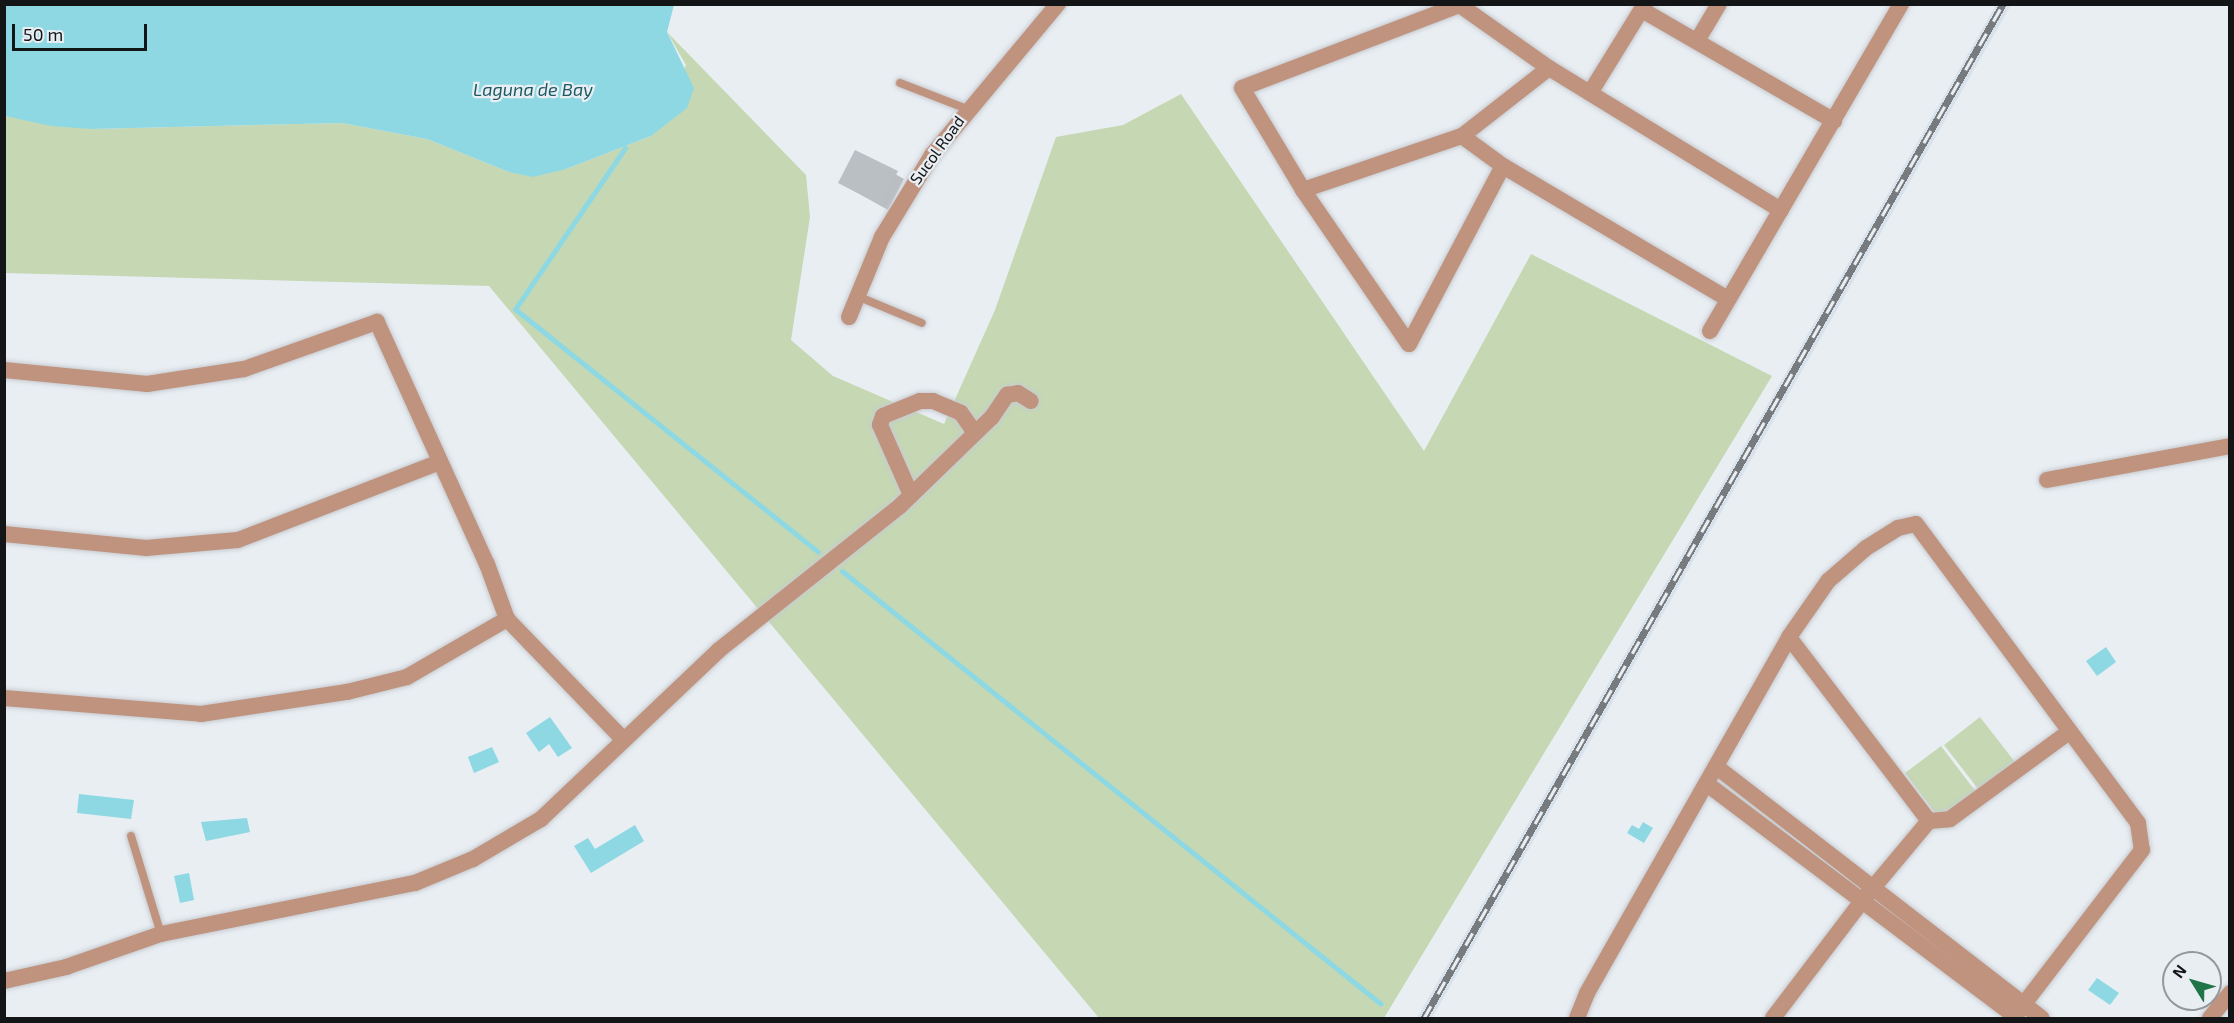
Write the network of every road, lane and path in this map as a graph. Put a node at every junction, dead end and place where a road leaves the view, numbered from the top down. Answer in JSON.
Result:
{"nodes":[{"id":1,"x":1058,"y":4,"type":"edge"},
{"id":2,"x":1719,"y":4,"type":"edge"},
{"id":3,"x":1901,"y":4,"type":"edge"},
{"id":4,"x":1462,"y":5,"type":"edge"},
{"id":5,"x":1644,"y":7,"type":"edge"},
{"id":6,"x":1697,"y":41,"type":"junction"},
{"id":7,"x":1549,"y":68,"type":"junction"},
{"id":8,"x":900,"y":83,"type":"dead end"},
{"id":9,"x":1590,"y":93,"type":"junction"},
{"id":10,"x":967,"y":109,"type":"junction"},
{"id":11,"x":1834,"y":121,"type":"junction"},
{"id":12,"x":1462,"y":136,"type":"junction"},
{"id":13,"x":1503,"y":166,"type":"junction"},
{"id":14,"x":1302,"y":190,"type":"junction"},
{"id":15,"x":1781,"y":210,"type":"junction"},
{"id":16,"x":856,"y":296,"type":"junction"},
{"id":17,"x":1728,"y":299,"type":"junction"},
{"id":18,"x":849,"y":316,"type":"dead end"},
{"id":19,"x":922,"y":323,"type":"dead end"},
{"id":20,"x":1710,"y":332,"type":"dead end"},
{"id":21,"x":4,"y":370,"type":"edge"},
{"id":22,"x":1031,"y":401,"type":"dead end"},
{"id":23,"x":975,"y":433,"type":"junction"},
{"id":24,"x":2229,"y":446,"type":"edge"},
{"id":25,"x":438,"y":463,"type":"junction"},
{"id":26,"x":2047,"y":480,"type":"dead end"},
{"id":27,"x":911,"y":495,"type":"junction"},
{"id":28,"x":4,"y":534,"type":"edge"},
{"id":29,"x":507,"y":619,"type":"junction"},
{"id":30,"x":1789,"y":637,"type":"junction"},
{"id":31,"x":4,"y":698,"type":"edge"},
{"id":32,"x":2068,"y":732,"type":"junction"},
{"id":33,"x":624,"y":740,"type":"junction"},
{"id":34,"x":1718,"y":768,"type":"junction"},
{"id":35,"x":1707,"y":784,"type":"junction"},
{"id":36,"x":1929,"y":821,"type":"junction"},
{"id":37,"x":131,"y":836,"type":"dead end"},
{"id":38,"x":1874,"y":886,"type":"junction"},
{"id":39,"x":1862,"y":901,"type":"junction"},
{"id":40,"x":161,"y":934,"type":"junction"},
{"id":41,"x":4,"y":981,"type":"edge"},
{"id":42,"x":2017,"y":1015,"type":"edge"},
{"id":43,"x":1577,"y":1018,"type":"edge"},
{"id":44,"x":1773,"y":1018,"type":"edge"},
{"id":45,"x":2042,"y":1018,"type":"edge"}],
"edges":[{"from":1,"to":10,"type":"street","name":"Sucol Road"},
{"from":2,"to":6,"type":"street"},
{"from":3,"to":11,"type":"street"},
{"from":4,"to":7,"type":"street"},
{"from":4,"to":14,"type":"street"},
{"from":5,"to":6,"type":"street"},
{"from":5,"to":9,"type":"street"},
{"from":6,"to":11,"type":"street"},
{"from":7,"to":9,"type":"street"},
{"from":7,"to":12,"type":"street"},
{"from":8,"to":10,"type":"lane"},
{"from":9,"to":15,"type":"street"},
{"from":10,"to":16,"type":"street","name":"Sucol Road"},
{"from":11,"to":15,"type":"street"},
{"from":12,"to":13,"type":"street"},
{"from":12,"to":14,"type":"street"},
{"from":13,"to":14,"type":"street"},
{"from":13,"to":17,"type":"street"},
{"from":15,"to":17,"type":"street"},
{"from":16,"to":18,"type":"street","name":"Sucol Road"},
{"from":16,"to":19,"type":"lane"},
{"from":17,"to":20,"type":"street"},
{"from":21,"to":25,"type":"street"},
{"from":22,"to":23,"type":"street"},
{"from":23,"to":27,"type":"street"},
{"from":23,"to":27,"type":"street"},
{"from":24,"to":26,"type":"street"},
{"from":25,"to":28,"type":"street"},
{"from":25,"to":29,"type":"street"},
{"from":27,"to":33,"type":"street"},
{"from":29,"to":31,"type":"street"},
{"from":29,"to":33,"type":"street"},
{"from":30,"to":32,"type":"street"},
{"from":30,"to":34,"type":"street"},
{"from":30,"to":36,"type":"street"},
{"from":32,"to":36,"type":"street"},
{"from":32,"to":42,"type":"street"},
{"from":33,"to":40,"type":"street"},
{"from":34,"to":35,"type":"street"},
{"from":34,"to":38,"type":"street"},
{"from":35,"to":39,"type":"street"},
{"from":35,"to":43,"type":"street"},
{"from":36,"to":38,"type":"street"},
{"from":37,"to":40,"type":"lane"},
{"from":38,"to":39,"type":"street"},
{"from":38,"to":42,"type":"street"},
{"from":39,"to":42,"type":"street"},
{"from":39,"to":44,"type":"street"},
{"from":40,"to":41,"type":"street"},
{"from":42,"to":45,"type":"street"}]}
